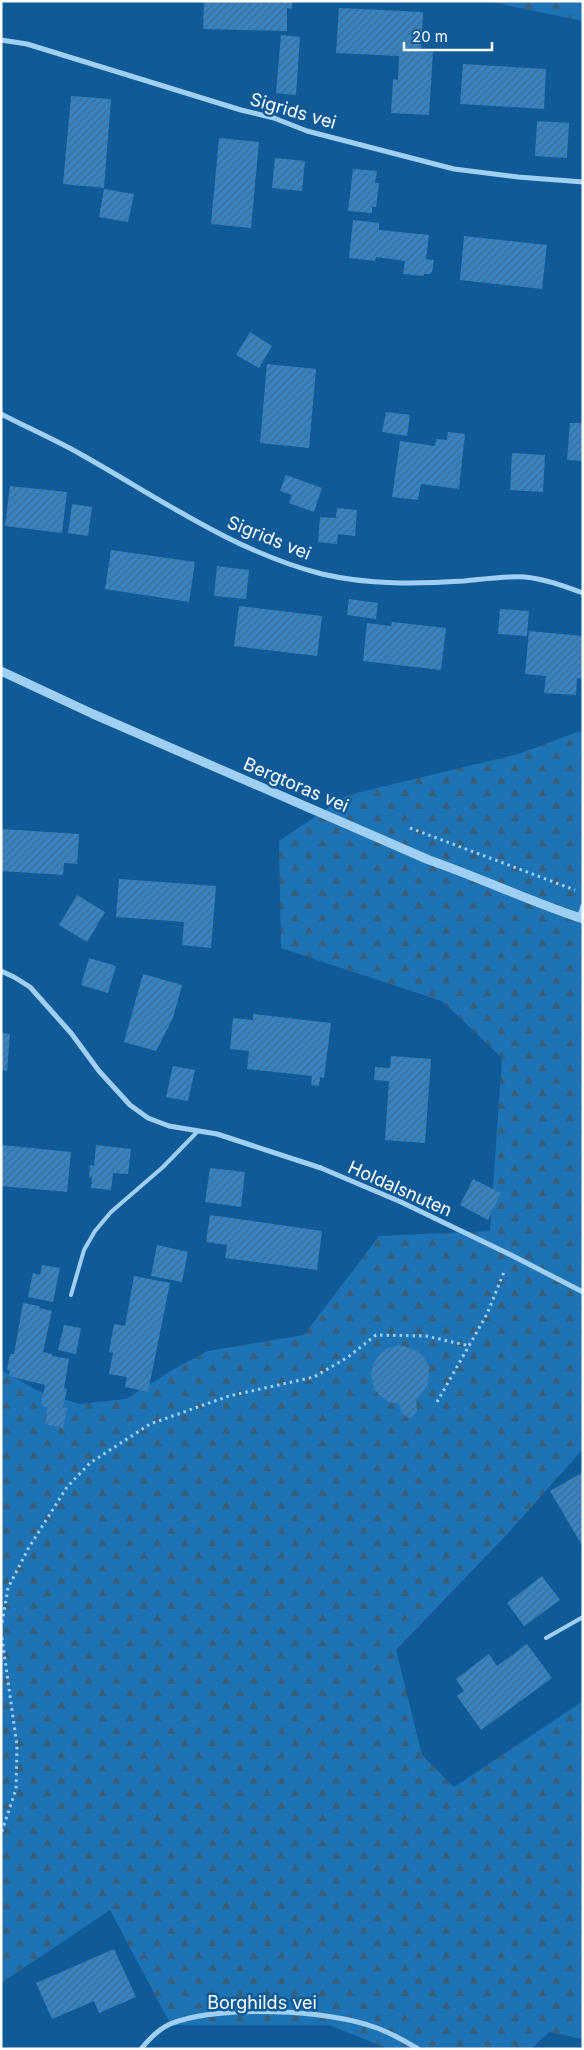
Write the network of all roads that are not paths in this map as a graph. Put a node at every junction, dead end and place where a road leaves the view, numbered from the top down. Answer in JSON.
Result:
{"nodes":[{"id":1,"x":1,"y":40,"type":"edge"},
{"id":2,"x":583,"y":182,"type":"edge"},
{"id":3,"x":1,"y":414,"type":"edge"},
{"id":4,"x":583,"y":593,"type":"edge"},
{"id":5,"x":1,"y":671,"type":"edge"},
{"id":6,"x":583,"y":906,"type":"edge"},
{"id":7,"x":581,"y":918,"type":"edge"},
{"id":8,"x":1,"y":971,"type":"edge"},
{"id":9,"x":198,"y":1131,"type":"junction"},
{"id":10,"x":583,"y":1292,"type":"edge"},
{"id":11,"x":70,"y":1295,"type":"dead end"},
{"id":12,"x":583,"y":1617,"type":"edge"},
{"id":13,"x":546,"y":1638,"type":"dead end"},
{"id":14,"x":141,"y":2049,"type":"edge"},
{"id":15,"x":418,"y":2049,"type":"edge"}],
"edges":[{"from":1,"to":2,"type":"street","name":"Sigrids vei"},
{"from":3,"to":4,"type":"street","name":"Sigrids vei"},
{"from":5,"to":7,"type":"street","name":"Bergtoras vei"},
{"from":6,"to":7,"type":"street"},
{"from":8,"to":9,"type":"street","name":"Holdalsnuten"},
{"from":9,"to":10,"type":"street","name":"Holdalsnuten"},
{"from":9,"to":11,"type":"lane"},
{"from":12,"to":13,"type":"lane"},
{"from":14,"to":15,"type":"street","name":"Borghilds vei"}]}
